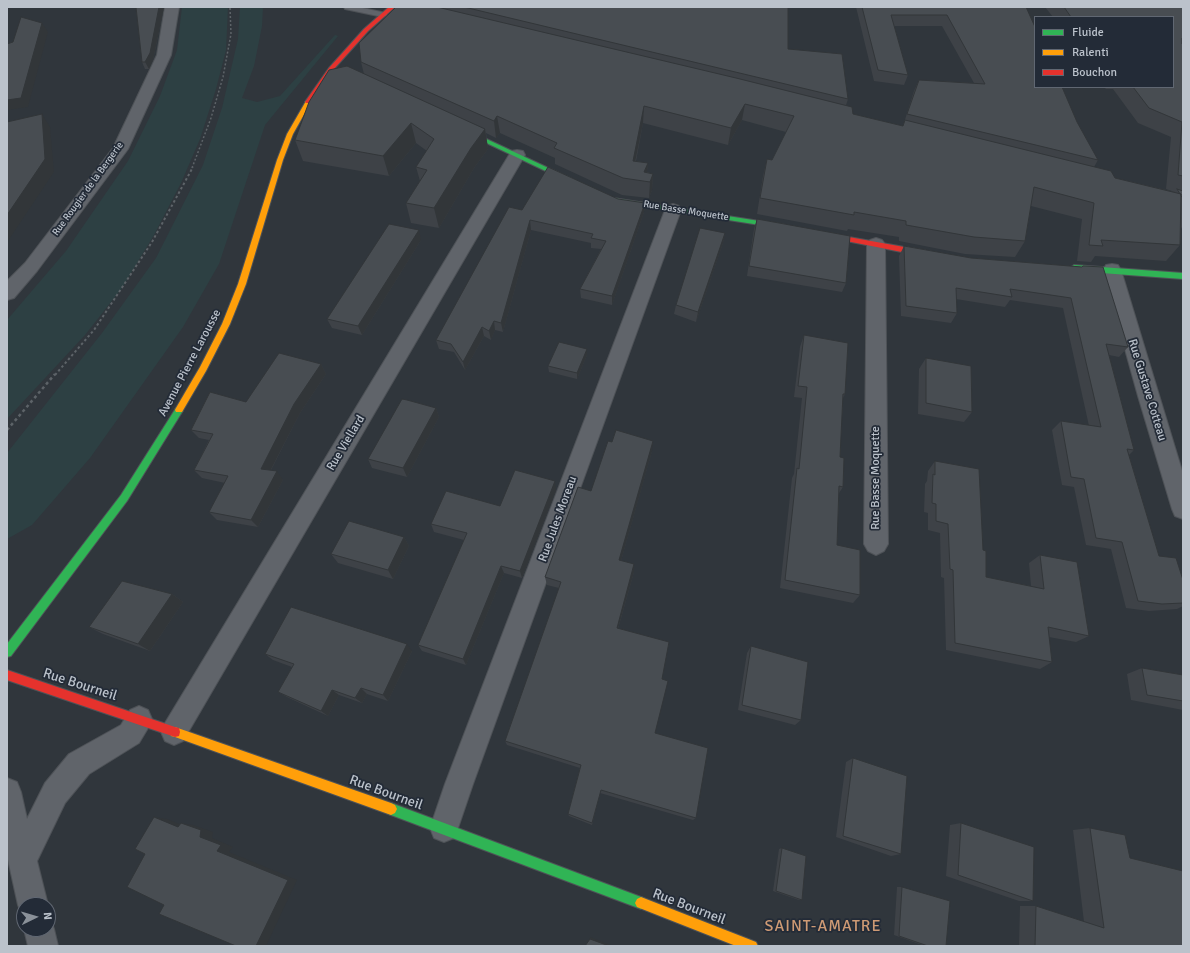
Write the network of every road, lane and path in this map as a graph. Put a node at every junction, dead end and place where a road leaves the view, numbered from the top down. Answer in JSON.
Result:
{"nodes":[{"id":1,"x":172,"y":7,"type":"edge"},
{"id":2,"x":230,"y":7,"type":"edge"},
{"id":3,"x":348,"y":7,"type":"edge"},
{"id":4,"x":397,"y":8,"type":"edge"},
{"id":5,"x":383,"y":15,"type":"junction"},
{"id":6,"x":331,"y":69,"type":"junction"},
{"id":7,"x":342,"y":74,"type":"edge"},
{"id":8,"x":454,"y":126,"type":"edge"},
{"id":9,"x":517,"y":155,"type":"junction"},
{"id":10,"x":582,"y":185,"type":"edge"},
{"id":11,"x":604,"y":194,"type":"edge"},
{"id":12,"x":674,"y":210,"type":"junction"},
{"id":13,"x":793,"y":228,"type":"edge"},
{"id":14,"x":815,"y":233,"type":"edge"},
{"id":15,"x":876,"y":244,"type":"junction"},
{"id":16,"x":943,"y":257,"type":"edge"},
{"id":17,"x":1066,"y":267,"type":"edge"},
{"id":18,"x":1112,"y":270,"type":"junction"},
{"id":19,"x":1183,"y":276,"type":"edge"},
{"id":20,"x":7,"y":293,"type":"edge"},
{"id":21,"x":7,"y":430,"type":"edge"},
{"id":22,"x":1183,"y":509,"type":"edge"},
{"id":23,"x":876,"y":544,"type":"dead end"},
{"id":24,"x":7,"y":652,"type":"edge"},
{"id":25,"x":7,"y":675,"type":"edge"},
{"id":26,"x":139,"y":719,"type":"junction"},
{"id":27,"x":174,"y":732,"type":"junction"},
{"id":28,"x":7,"y":792,"type":"edge"},
{"id":29,"x":444,"y":828,"type":"junction"},
{"id":30,"x":23,"y":859,"type":"junction"},
{"id":31,"x":31,"y":897,"type":"edge"},
{"id":32,"x":752,"y":946,"type":"edge"}],
"edges":[{"from":1,"to":20,"type":"street","name":"Rue Rougier de la Bergerie"},
{"from":2,"to":21,"type":"path"},
{"from":3,"to":5,"type":"lane"},
{"from":4,"to":5,"type":"main road","name":"Avenue Pierre Larousse"},
{"from":5,"to":6,"type":"main road","name":"Avenue Pierre Larousse"},
{"from":6,"to":7,"type":"main road"},
{"from":6,"to":24,"type":"main road","name":"Avenue Pierre Larousse"},
{"from":8,"to":9,"type":"main road"},
{"from":9,"to":10,"type":"main road"},
{"from":9,"to":27,"type":"street","name":"Rue Viellard"},
{"from":11,"to":12,"type":"main road","name":"Rue Basse Moquette"},
{"from":12,"to":13,"type":"main road","name":"Rue Basse Moquette"},
{"from":12,"to":29,"type":"street","name":"Rue Jules Moreau"},
{"from":14,"to":15,"type":"main road"},
{"from":15,"to":16,"type":"main road"},
{"from":15,"to":23,"type":"street","name":"Rue Basse Moquette"},
{"from":17,"to":18,"type":"main road"},
{"from":18,"to":19,"type":"main road"},
{"from":18,"to":22,"type":"street","name":"Rue Gustave Cotteau"},
{"from":25,"to":26,"type":"main road","name":"Rue Bourneil"},
{"from":26,"to":27,"type":"main road","name":"Rue Bourneil"},
{"from":26,"to":30,"type":"street"},
{"from":27,"to":29,"type":"main road","name":"Rue Bourneil"},
{"from":28,"to":30,"type":"street"},
{"from":29,"to":32,"type":"main road","name":"Rue Bourneil"},
{"from":30,"to":31,"type":"street"}]}
